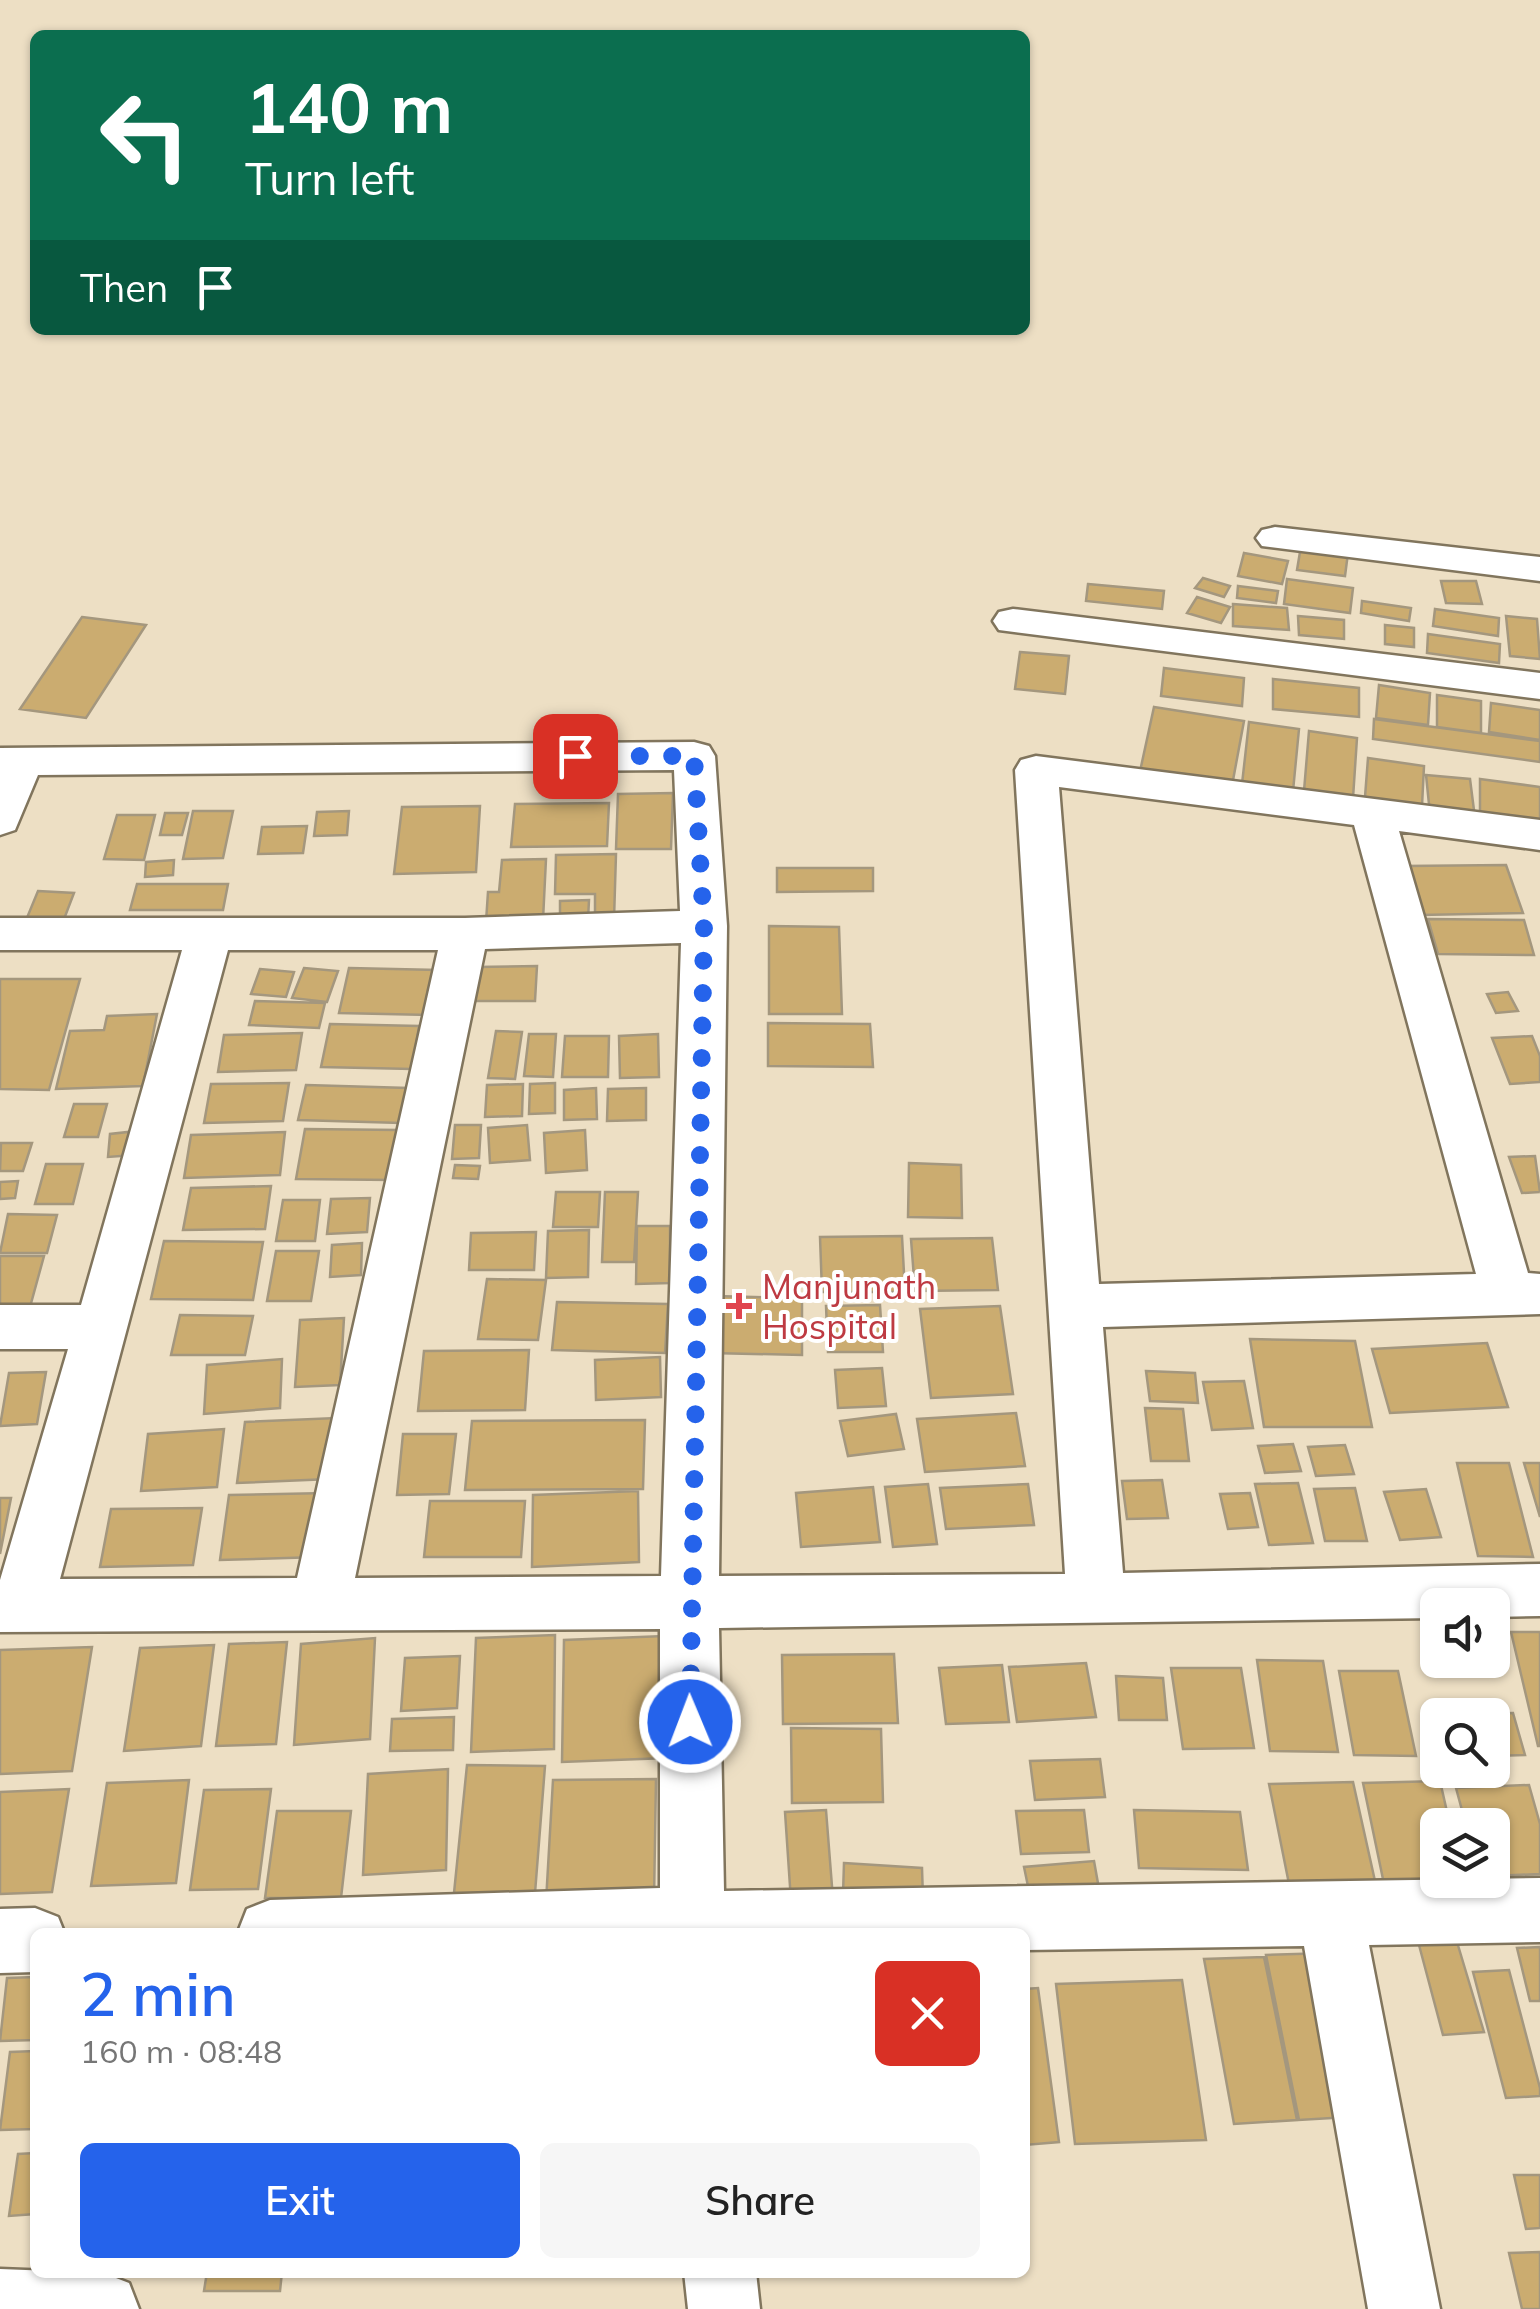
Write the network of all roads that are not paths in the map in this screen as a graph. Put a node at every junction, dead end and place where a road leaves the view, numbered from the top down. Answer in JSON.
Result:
{"nodes":[{"id":1,"x":1275,"y":538,"type":"dead end"},
{"id":2,"x":1540,"y":569,"type":"edge"},
{"id":3,"x":1012,"y":620,"type":"dead end"},
{"id":4,"x":1540,"y":686,"type":"edge"},
{"id":5,"x":11,"y":761,"type":"edge"},
{"id":6,"x":1372,"y":813,"type":"junction"},
{"id":7,"x":0,"y":820,"type":"edge"},
{"id":8,"x":1540,"y":835,"type":"edge"},
{"id":9,"x":704,"y":926,"type":"junction"},
{"id":10,"x":0,"y":934,"type":"edge"},
{"id":11,"x":465,"y":934,"type":"junction"},
{"id":12,"x":209,"y":936,"type":"junction"},
{"id":13,"x":1524,"y":1294,"type":"edge"},
{"id":14,"x":1077,"y":1306,"type":"junction"},
{"id":15,"x":0,"y":1327,"type":"edge"},
{"id":16,"x":98,"y":1327,"type":"junction"},
{"id":17,"x":1540,"y":1590,"type":"edge"},
{"id":18,"x":1096,"y":1600,"type":"junction"},
{"id":19,"x":690,"y":1603,"type":"junction"},
{"id":20,"x":320,"y":1605,"type":"junction"},
{"id":21,"x":12,"y":1606,"type":"edge"},
{"id":22,"x":1540,"y":1910,"type":"edge"},
{"id":23,"x":1330,"y":1914,"type":"junction"},
{"id":24,"x":688,"y":1925,"type":"edge"},
{"id":25,"x":509,"y":1928,"type":"edge"},
{"id":26,"x":30,"y":1940,"type":"edge"},
{"id":27,"x":0,"y":1941,"type":"edge"},
{"id":28,"x":721,"y":2278,"type":"edge"},
{"id":29,"x":0,"y":2306,"type":"edge"},
{"id":30,"x":103,"y":2309,"type":"edge"},
{"id":31,"x":724,"y":2309,"type":"edge"},
{"id":32,"x":1404,"y":2309,"type":"edge"}],
"edges":[{"from":1,"to":2,"type":"street"},
{"from":3,"to":4,"type":"street"},
{"from":5,"to":7,"type":"street"},
{"from":5,"to":9,"type":"street"},
{"from":6,"to":8,"type":"street"},
{"from":6,"to":13,"type":"street"},
{"from":6,"to":14,"type":"street"},
{"from":9,"to":11,"type":"street"},
{"from":9,"to":19,"type":"street"},
{"from":10,"to":12,"type":"street"},
{"from":11,"to":12,"type":"street"},
{"from":11,"to":20,"type":"street"},
{"from":12,"to":16,"type":"street"},
{"from":13,"to":14,"type":"street"},
{"from":14,"to":18,"type":"street"},
{"from":15,"to":16,"type":"street"},
{"from":16,"to":21,"type":"street"},
{"from":17,"to":18,"type":"street"},
{"from":18,"to":19,"type":"street"},
{"from":19,"to":20,"type":"street"},
{"from":19,"to":24,"type":"street"},
{"from":20,"to":21,"type":"street"},
{"from":22,"to":23,"type":"street"},
{"from":23,"to":24,"type":"street"},
{"from":23,"to":32,"type":"street"},
{"from":24,"to":25,"type":"street"},
{"from":26,"to":27,"type":"street"},
{"from":28,"to":31,"type":"street"},
{"from":29,"to":30,"type":"street"}]}
